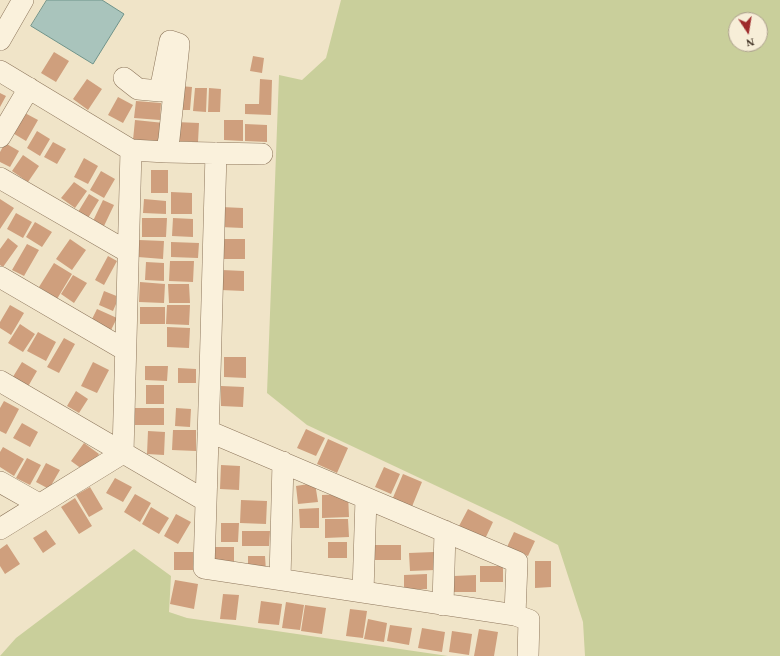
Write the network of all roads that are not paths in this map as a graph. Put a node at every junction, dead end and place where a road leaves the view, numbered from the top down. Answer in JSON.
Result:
{"nodes":[{"id":1,"x":23,"y":0,"type":"edge"},
{"id":2,"x":0,"y":40,"type":"edge"},
{"id":3,"x":0,"y":72,"type":"edge"},
{"id":4,"x":124,"y":78,"type":"dead end"},
{"id":5,"x":29,"y":88,"type":"junction"},
{"id":6,"x":0,"y":137,"type":"edge"},
{"id":7,"x":131,"y":150,"type":"junction"},
{"id":8,"x":166,"y":152,"type":"junction"},
{"id":9,"x":216,"y":153,"type":"junction"},
{"id":10,"x":262,"y":154,"type":"dead end"},
{"id":11,"x":0,"y":178,"type":"edge"},
{"id":12,"x":128,"y":252,"type":"junction"},
{"id":13,"x":0,"y":277,"type":"edge"},
{"id":14,"x":125,"y":350,"type":"junction"},
{"id":15,"x":0,"y":381,"type":"edge"},
{"id":16,"x":208,"y":431,"type":"junction"},
{"id":17,"x":123,"y":453,"type":"junction"},
{"id":18,"x":283,"y":462,"type":"junction"},
{"id":19,"x":0,"y":482,"type":"edge"},
{"id":20,"x":366,"y":498,"type":"junction"},
{"id":21,"x":206,"y":500,"type":"junction"},
{"id":22,"x":39,"y":504,"type":"junction"},
{"id":23,"x":0,"y":529,"type":"edge"},
{"id":24,"x":445,"y":531,"type":"junction"},
{"id":25,"x":280,"y":579,"type":"junction"},
{"id":26,"x":363,"y":592,"type":"junction"},
{"id":27,"x":443,"y":605,"type":"junction"},
{"id":28,"x":515,"y":615,"type":"junction"},
{"id":29,"x":528,"y":656,"type":"edge"}],
"edges":[{"from":1,"to":2,"type":"street"},
{"from":3,"to":5,"type":"street"},
{"from":4,"to":8,"type":"street"},
{"from":5,"to":6,"type":"street"},
{"from":5,"to":7,"type":"street"},
{"from":7,"to":8,"type":"street"},
{"from":7,"to":12,"type":"street"},
{"from":8,"to":9,"type":"street"},
{"from":9,"to":10,"type":"street"},
{"from":9,"to":16,"type":"street"},
{"from":11,"to":12,"type":"street"},
{"from":12,"to":14,"type":"street"},
{"from":13,"to":14,"type":"street"},
{"from":14,"to":17,"type":"street"},
{"from":15,"to":17,"type":"street"},
{"from":16,"to":18,"type":"street"},
{"from":16,"to":21,"type":"street"},
{"from":17,"to":21,"type":"street"},
{"from":17,"to":22,"type":"street"},
{"from":18,"to":20,"type":"street"},
{"from":18,"to":25,"type":"street"},
{"from":19,"to":22,"type":"street"},
{"from":20,"to":24,"type":"street"},
{"from":20,"to":26,"type":"street"},
{"from":21,"to":25,"type":"street"},
{"from":22,"to":23,"type":"street"},
{"from":24,"to":27,"type":"street"},
{"from":24,"to":28,"type":"street"},
{"from":25,"to":26,"type":"street"},
{"from":26,"to":27,"type":"street"},
{"from":27,"to":28,"type":"street"},
{"from":28,"to":29,"type":"street"}]}
